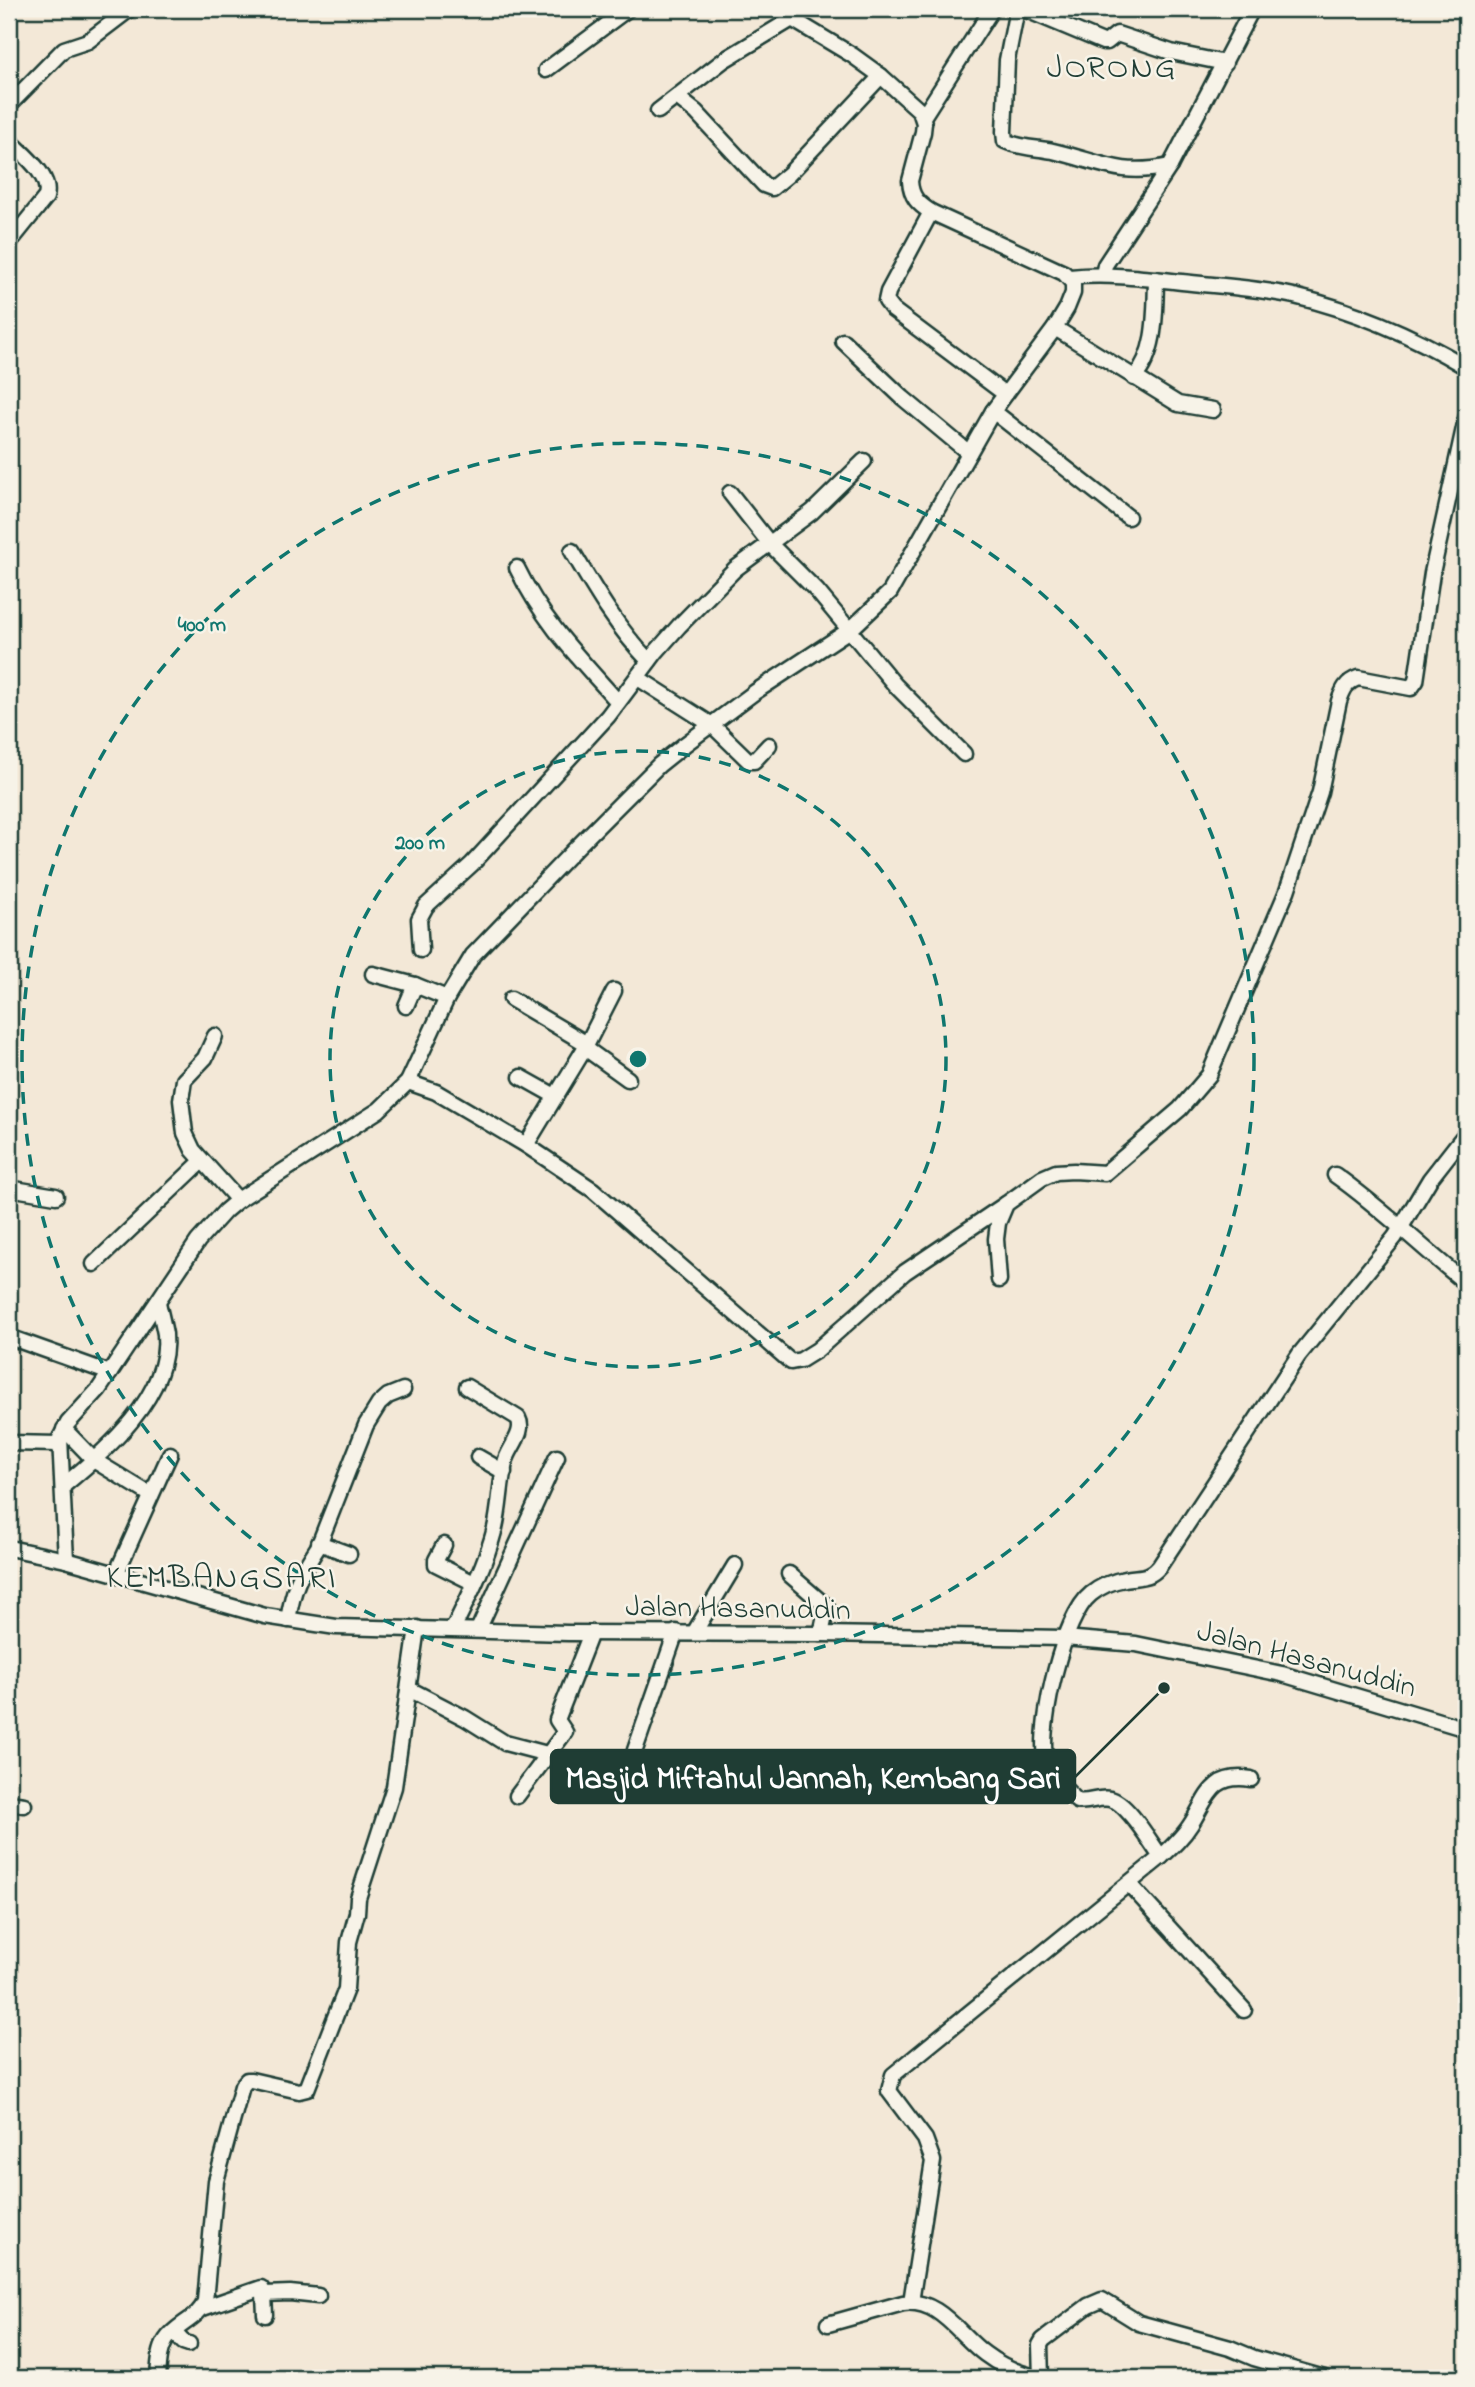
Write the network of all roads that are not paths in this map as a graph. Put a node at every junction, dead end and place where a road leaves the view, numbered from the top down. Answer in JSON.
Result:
{"nodes":[{"id":1,"x":131,"y":9,"type":"edge"},
{"id":2,"x":628,"y":9,"type":"edge"},
{"id":3,"x":992,"y":9,"type":"edge"},
{"id":4,"x":1017,"y":9,"type":"edge"},
{"id":5,"x":1024,"y":9,"type":"edge"},
{"id":6,"x":1252,"y":9,"type":"edge"},
{"id":7,"x":787,"y":14,"type":"edge"},
{"id":8,"x":1225,"y":63,"type":"junction"},
{"id":9,"x":546,"y":71,"type":"dead end"},
{"id":10,"x":881,"y":76,"type":"junction"},
{"id":11,"x":677,"y":97,"type":"junction"},
{"id":12,"x":9,"y":105,"type":"edge"},
{"id":13,"x":658,"y":111,"type":"dead end"},
{"id":14,"x":923,"y":117,"type":"junction"},
{"id":15,"x":9,"y":140,"type":"edge"},
{"id":16,"x":1170,"y":166,"type":"junction"},
{"id":17,"x":931,"y":212,"type":"junction"},
{"id":18,"x":9,"y":243,"type":"edge"},
{"id":19,"x":1103,"y":275,"type":"junction"},
{"id":20,"x":1070,"y":277,"type":"junction"},
{"id":21,"x":1156,"y":279,"type":"junction"},
{"id":22,"x":1055,"y":328,"type":"junction"},
{"id":23,"x":844,"y":341,"type":"dead end"},
{"id":24,"x":1466,"y":367,"type":"edge"},
{"id":25,"x":1134,"y":378,"type":"junction"},
{"id":26,"x":1005,"y":394,"type":"junction"},
{"id":27,"x":1213,"y":410,"type":"dead end"},
{"id":28,"x":993,"y":411,"type":"junction"},
{"id":29,"x":1466,"y":419,"type":"edge"},
{"id":30,"x":969,"y":453,"type":"junction"},
{"id":31,"x":864,"y":461,"type":"dead end"},
{"id":32,"x":730,"y":493,"type":"dead end"},
{"id":33,"x":1128,"y":517,"type":"dead end"},
{"id":34,"x":770,"y":544,"type":"junction"},
{"id":35,"x":572,"y":551,"type":"dead end"},
{"id":36,"x":517,"y":568,"type":"dead end"},
{"id":37,"x":848,"y":631,"type":"junction"},
{"id":38,"x":649,"y":661,"type":"junction"},
{"id":39,"x":638,"y":678,"type":"junction"},
{"id":40,"x":618,"y":702,"type":"junction"},
{"id":41,"x":712,"y":725,"type":"junction"},
{"id":42,"x":769,"y":745,"type":"dead end"},
{"id":43,"x":964,"y":754,"type":"dead end"},
{"id":44,"x":421,"y":950,"type":"dead end"},
{"id":45,"x":373,"y":974,"type":"dead end"},
{"id":46,"x":415,"y":985,"type":"junction"},
{"id":47,"x":614,"y":991,"type":"dead end"},
{"id":48,"x":447,"y":998,"type":"junction"},
{"id":49,"x":511,"y":999,"type":"dead end"},
{"id":50,"x":406,"y":1006,"type":"dead end"},
{"id":51,"x":215,"y":1036,"type":"dead end"},
{"id":52,"x":586,"y":1046,"type":"junction"},
{"id":53,"x":520,"y":1077,"type":"dead end"},
{"id":54,"x":628,"y":1079,"type":"dead end"},
{"id":55,"x":408,"y":1082,"type":"junction"},
{"id":56,"x":555,"y":1097,"type":"junction"},
{"id":57,"x":1464,"y":1142,"type":"edge"},
{"id":58,"x":526,"y":1145,"type":"junction"},
{"id":59,"x":202,"y":1161,"type":"junction"},
{"id":60,"x":1335,"y":1175,"type":"dead end"},
{"id":61,"x":9,"y":1188,"type":"edge"},
{"id":62,"x":56,"y":1196,"type":"dead end"},
{"id":63,"x":239,"y":1200,"type":"junction"},
{"id":64,"x":1006,"y":1204,"type":"junction"},
{"id":65,"x":1401,"y":1227,"type":"junction"},
{"id":66,"x":94,"y":1264,"type":"dead end"},
{"id":67,"x":999,"y":1280,"type":"dead end"},
{"id":68,"x":1466,"y":1283,"type":"edge"},
{"id":69,"x":158,"y":1302,"type":"junction"},
{"id":70,"x":9,"y":1337,"type":"edge"},
{"id":71,"x":110,"y":1373,"type":"junction"},
{"id":72,"x":467,"y":1387,"type":"dead end"},
{"id":73,"x":403,"y":1390,"type":"dead end"},
{"id":74,"x":64,"y":1429,"type":"junction"},
{"id":75,"x":9,"y":1443,"type":"edge"},
{"id":76,"x":59,"y":1444,"type":"junction"},
{"id":77,"x":170,"y":1454,"type":"dead end"},
{"id":78,"x":478,"y":1457,"type":"dead end"},
{"id":79,"x":557,"y":1457,"type":"dead end"},
{"id":80,"x":95,"y":1461,"type":"junction"},
{"id":81,"x":503,"y":1472,"type":"junction"},
{"id":82,"x":63,"y":1486,"type":"junction"},
{"id":83,"x":151,"y":1495,"type":"junction"},
{"id":84,"x":320,"y":1543,"type":"junction"},
{"id":85,"x":444,"y":1545,"type":"dead end"},
{"id":86,"x":9,"y":1548,"type":"edge"},
{"id":87,"x":349,"y":1554,"type":"dead end"},
{"id":88,"x":66,"y":1560,"type":"junction"},
{"id":89,"x":735,"y":1566,"type":"dead end"},
{"id":90,"x":116,"y":1574,"type":"junction"},
{"id":91,"x":789,"y":1574,"type":"dead end"},
{"id":92,"x":474,"y":1583,"type":"junction"},
{"id":93,"x":288,"y":1620,"type":"junction"},
{"id":94,"x":417,"y":1628,"type":"junction"},
{"id":95,"x":453,"y":1629,"type":"junction"},
{"id":96,"x":478,"y":1630,"type":"junction"},
{"id":97,"x":676,"y":1632,"type":"junction"},
{"id":98,"x":591,"y":1633,"type":"junction"},
{"id":99,"x":694,"y":1633,"type":"junction"},
{"id":100,"x":825,"y":1634,"type":"junction"},
{"id":101,"x":1065,"y":1639,"type":"junction"},
{"id":102,"x":409,"y":1689,"type":"junction"},
{"id":103,"x":1466,"y":1729,"type":"edge"},
{"id":104,"x":547,"y":1754,"type":"junction"},
{"id":105,"x":634,"y":1758,"type":"dead end"},
{"id":106,"x":1251,"y":1779,"type":"dead end"},
{"id":107,"x":516,"y":1796,"type":"dead end"},
{"id":108,"x":1161,"y":1857,"type":"junction"},
{"id":109,"x":1129,"y":1884,"type":"junction"},
{"id":110,"x":1244,"y":2010,"type":"dead end"},
{"id":111,"x":264,"y":2294,"type":"junction"},
{"id":112,"x":318,"y":2296,"type":"dead end"},
{"id":113,"x":911,"y":2302,"type":"junction"},
{"id":114,"x":203,"y":2308,"type":"junction"},
{"id":115,"x":265,"y":2315,"type":"dead end"},
{"id":116,"x":828,"y":2324,"type":"dead end"},
{"id":117,"x":174,"y":2332,"type":"junction"},
{"id":118,"x":189,"y":2344,"type":"dead end"},
{"id":119,"x":158,"y":2378,"type":"edge"},
{"id":120,"x":1041,"y":2378,"type":"edge"},
{"id":121,"x":1324,"y":2378,"type":"edge"}],
"edges":[{"from":1,"to":12,"type":"street"},
{"from":2,"to":9,"type":"street"},
{"from":3,"to":14,"type":"street"},
{"from":4,"to":16,"type":"street"},
{"from":5,"to":8,"type":"street"},
{"from":6,"to":8,"type":"street"},
{"from":7,"to":10,"type":"street"},
{"from":7,"to":11,"type":"street"},
{"from":8,"to":16,"type":"street"},
{"from":10,"to":11,"type":"street"},
{"from":10,"to":14,"type":"street"},
{"from":11,"to":13,"type":"street"},
{"from":14,"to":17,"type":"street"},
{"from":15,"to":18,"type":"street"},
{"from":16,"to":19,"type":"street"},
{"from":17,"to":20,"type":"street"},
{"from":17,"to":26,"type":"street"},
{"from":19,"to":20,"type":"street"},
{"from":19,"to":21,"type":"street"},
{"from":20,"to":22,"type":"street"},
{"from":21,"to":24,"type":"street"},
{"from":21,"to":25,"type":"street"},
{"from":22,"to":25,"type":"street"},
{"from":22,"to":26,"type":"street"},
{"from":23,"to":30,"type":"street"},
{"from":25,"to":27,"type":"street"},
{"from":26,"to":28,"type":"street"},
{"from":28,"to":30,"type":"street"},
{"from":28,"to":33,"type":"street"},
{"from":29,"to":64,"type":"street"},
{"from":30,"to":37,"type":"street"},
{"from":31,"to":34,"type":"street"},
{"from":32,"to":34,"type":"street"},
{"from":34,"to":37,"type":"street"},
{"from":34,"to":38,"type":"street"},
{"from":35,"to":38,"type":"street"},
{"from":36,"to":40,"type":"street"},
{"from":37,"to":41,"type":"street"},
{"from":37,"to":43,"type":"street"},
{"from":38,"to":39,"type":"street"},
{"from":39,"to":40,"type":"street"},
{"from":39,"to":41,"type":"street"},
{"from":40,"to":44,"type":"street"},
{"from":41,"to":42,"type":"street"},
{"from":41,"to":48,"type":"street"},
{"from":45,"to":46,"type":"street"},
{"from":46,"to":48,"type":"street"},
{"from":46,"to":50,"type":"street"},
{"from":47,"to":52,"type":"street"},
{"from":48,"to":55,"type":"street"},
{"from":49,"to":52,"type":"street"},
{"from":51,"to":59,"type":"street"},
{"from":52,"to":54,"type":"street"},
{"from":52,"to":56,"type":"street"},
{"from":53,"to":56,"type":"street"},
{"from":55,"to":58,"type":"street"},
{"from":55,"to":63,"type":"street"},
{"from":56,"to":58,"type":"street"},
{"from":57,"to":65,"type":"street"},
{"from":58,"to":64,"type":"street"},
{"from":59,"to":63,"type":"street"},
{"from":59,"to":66,"type":"street"},
{"from":60,"to":65,"type":"street"},
{"from":61,"to":62,"type":"street"},
{"from":63,"to":69,"type":"street"},
{"from":64,"to":67,"type":"street"},
{"from":65,"to":68,"type":"street"},
{"from":65,"to":101,"type":"street"},
{"from":69,"to":71,"type":"street"},
{"from":69,"to":80,"type":"street"},
{"from":70,"to":71,"type":"street"},
{"from":71,"to":74,"type":"street"},
{"from":72,"to":81,"type":"street"},
{"from":73,"to":84,"type":"street"},
{"from":74,"to":76,"type":"street"},
{"from":74,"to":80,"type":"street"},
{"from":75,"to":76,"type":"street"},
{"from":76,"to":82,"type":"street"},
{"from":77,"to":83,"type":"street"},
{"from":78,"to":81,"type":"street"},
{"from":79,"to":96,"type":"street"},
{"from":80,"to":82,"type":"street"},
{"from":80,"to":83,"type":"street"},
{"from":81,"to":92,"type":"street"},
{"from":82,"to":88,"type":"street"},
{"from":83,"to":90,"type":"street"},
{"from":84,"to":87,"type":"street"},
{"from":84,"to":93,"type":"street"},
{"from":85,"to":92,"type":"street"},
{"from":86,"to":88,"type":"street","name":"Jalan Hasanuddin"},
{"from":88,"to":90,"type":"street","name":"Jalan Hasanuddin"},
{"from":89,"to":99,"type":"street"},
{"from":90,"to":93,"type":"street","name":"Jalan Hasanuddin"},
{"from":91,"to":100,"type":"street"},
{"from":92,"to":95,"type":"street"},
{"from":93,"to":94,"type":"street","name":"Jalan Hasanuddin"},
{"from":94,"to":95,"type":"street","name":"Jalan Hasanuddin"},
{"from":94,"to":102,"type":"street"},
{"from":95,"to":96,"type":"street","name":"Jalan Hasanuddin"},
{"from":96,"to":98,"type":"street","name":"Jalan Hasanuddin"},
{"from":97,"to":98,"type":"street","name":"Jalan Hasanuddin"},
{"from":97,"to":99,"type":"street","name":"Jalan Hasanuddin"},
{"from":97,"to":105,"type":"street"},
{"from":98,"to":104,"type":"street"},
{"from":99,"to":100,"type":"street","name":"Jalan Hasanuddin"},
{"from":100,"to":101,"type":"street","name":"Jalan Hasanuddin"},
{"from":101,"to":103,"type":"street","name":"Jalan Hasanuddin"},
{"from":101,"to":108,"type":"street"},
{"from":102,"to":104,"type":"street"},
{"from":102,"to":114,"type":"street"},
{"from":104,"to":107,"type":"street"},
{"from":106,"to":108,"type":"street"},
{"from":108,"to":109,"type":"street"},
{"from":109,"to":110,"type":"street"},
{"from":109,"to":113,"type":"street"},
{"from":111,"to":112,"type":"street"},
{"from":111,"to":114,"type":"street"},
{"from":111,"to":115,"type":"street"},
{"from":113,"to":116,"type":"street"},
{"from":113,"to":120,"type":"street"},
{"from":114,"to":117,"type":"street"},
{"from":117,"to":118,"type":"street"},
{"from":117,"to":119,"type":"street"},
{"from":120,"to":121,"type":"street"}]}
